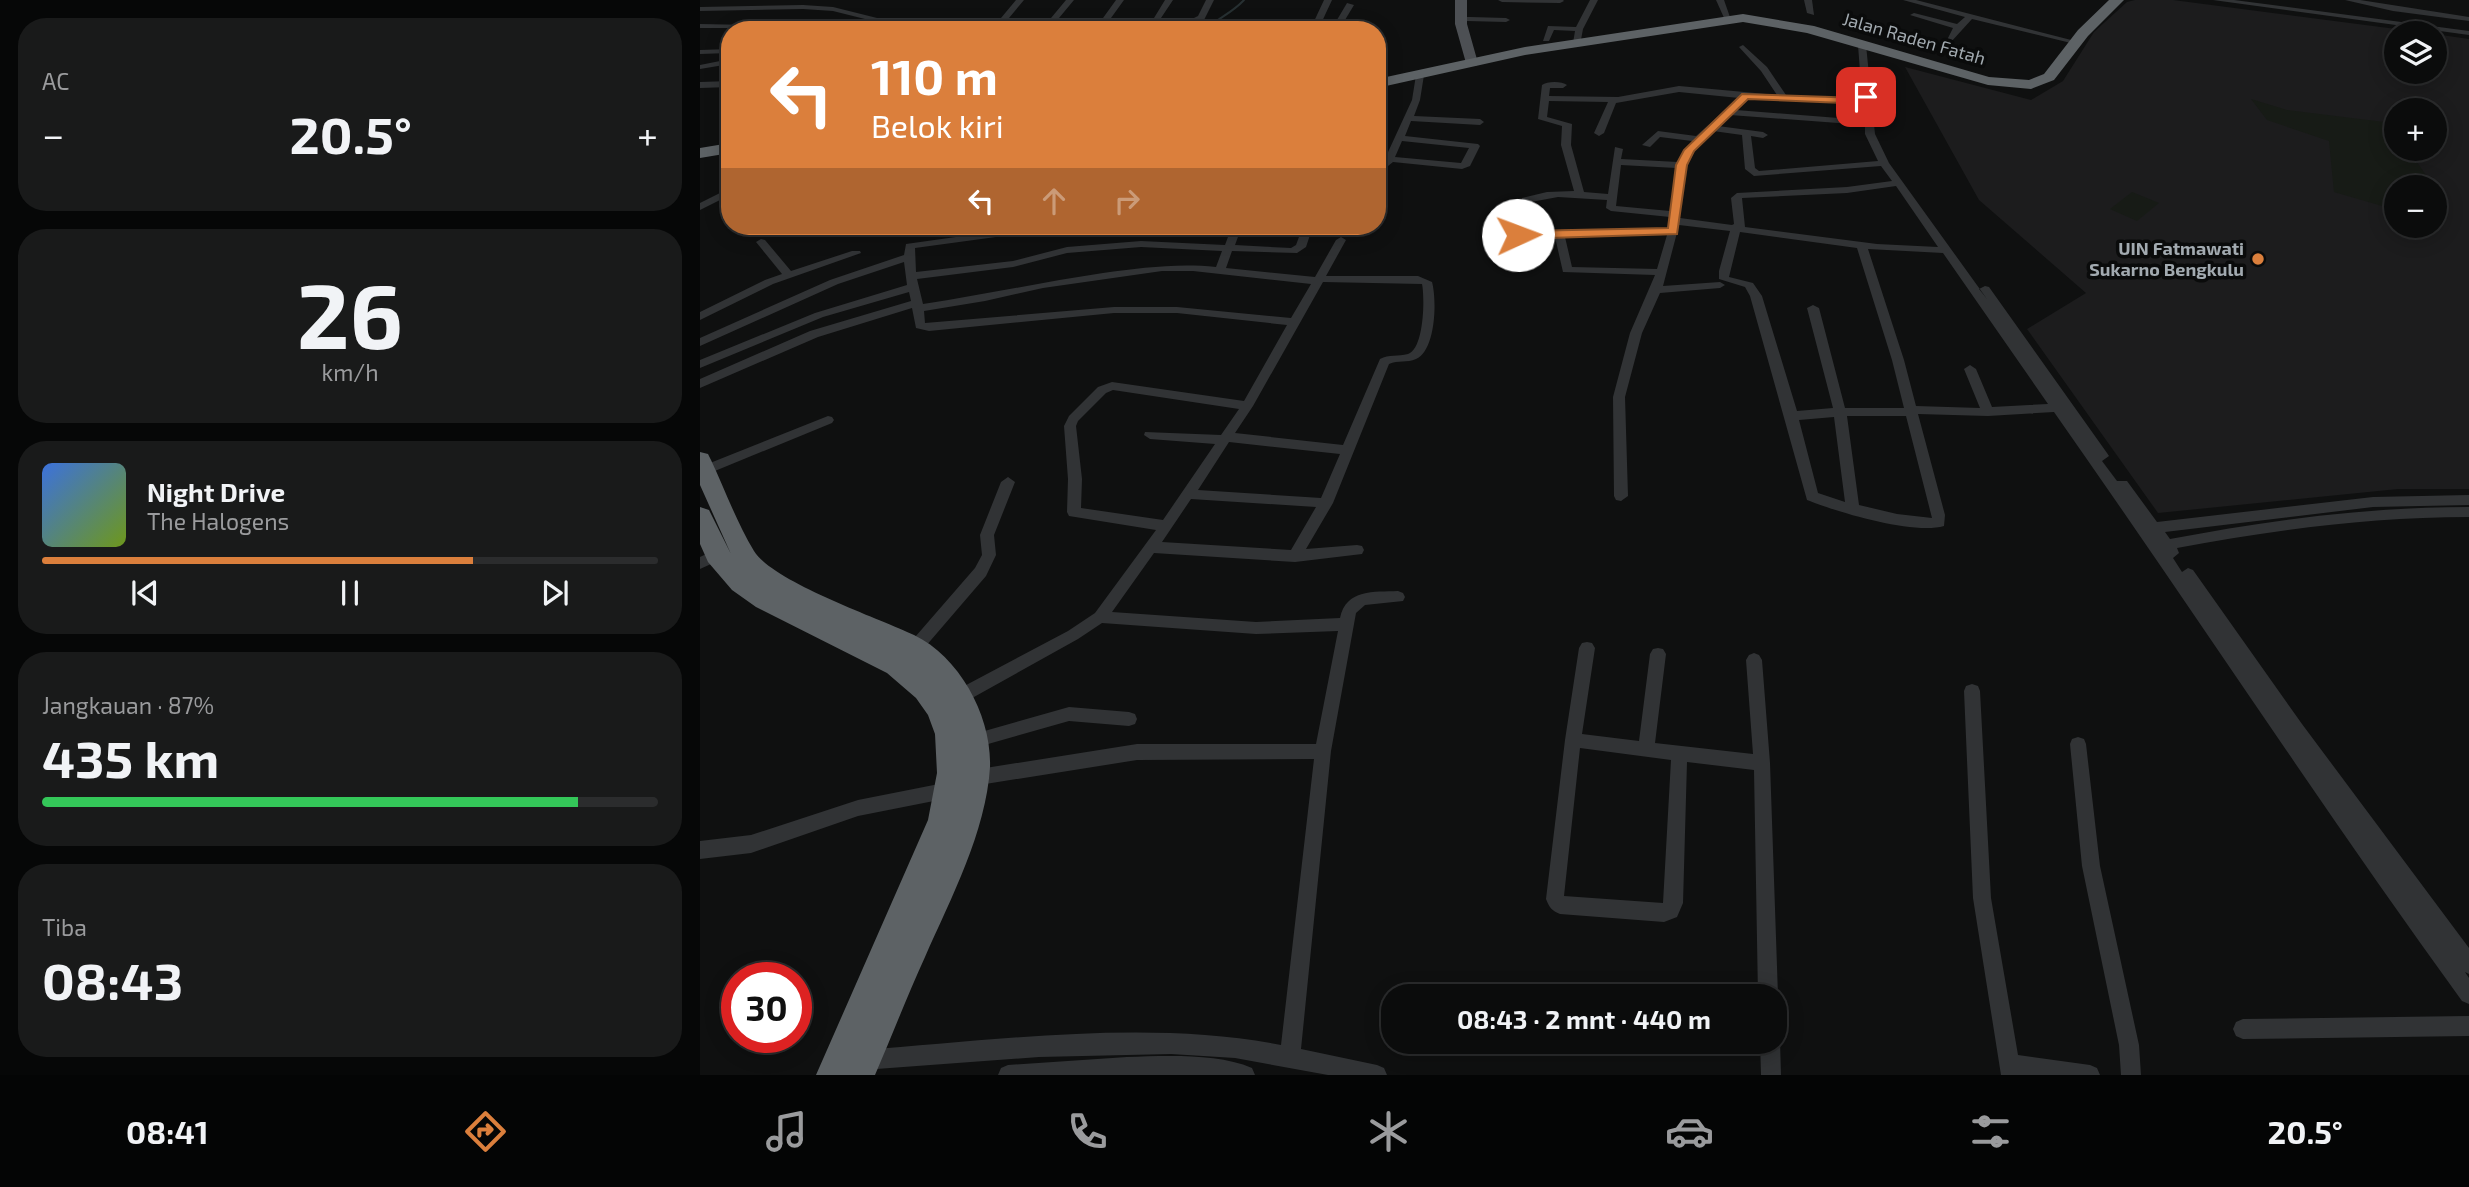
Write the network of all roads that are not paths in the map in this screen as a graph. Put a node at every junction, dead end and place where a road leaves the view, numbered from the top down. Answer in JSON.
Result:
{"nodes":[{"id":1,"x":757,"y":0,"type":"edge"},
{"id":2,"x":1020,"y":0,"type":"edge"},
{"id":3,"x":1070,"y":0,"type":"edge"},
{"id":4,"x":1120,"y":0,"type":"edge"},
{"id":5,"x":1169,"y":0,"type":"edge"},
{"id":6,"x":1210,"y":0,"type":"edge"},
{"id":7,"x":1328,"y":0,"type":"edge"},
{"id":8,"x":1461,"y":0,"type":"edge"},
{"id":9,"x":1471,"y":0,"type":"edge"},
{"id":10,"x":1502,"y":0,"type":"edge"},
{"id":11,"x":1594,"y":0,"type":"edge"},
{"id":12,"x":1720,"y":0,"type":"edge"},
{"id":13,"x":1808,"y":0,"type":"edge"},
{"id":14,"x":1907,"y":0,"type":"edge"},
{"id":15,"x":2117,"y":0,"type":"edge"},
{"id":16,"x":2217,"y":0,"type":"edge"},
{"id":17,"x":2242,"y":0,"type":"edge"},
{"id":18,"x":2349,"y":0,"type":"edge"},
{"id":19,"x":1560,"y":1,"type":"edge"},
{"id":20,"x":1350,"y":5,"type":"dead end"},
{"id":21,"x":742,"y":7,"type":"junction"},
{"id":22,"x":700,"y":9,"type":"edge"},
{"id":23,"x":1811,"y":13,"type":"dead end"},
{"id":24,"x":1914,"y":15,"type":"dead end"},
{"id":25,"x":1969,"y":17,"type":"junction"},
{"id":26,"x":1728,"y":18,"type":"junction"},
{"id":27,"x":1056,"y":19,"type":"junction"},
{"id":28,"x":1106,"y":19,"type":"junction"},
{"id":29,"x":1470,"y":19,"type":"junction"},
{"id":30,"x":2469,"y":19,"type":"edge"},
{"id":31,"x":877,"y":20,"type":"joint"},
{"id":32,"x":1003,"y":20,"type":"junction"},
{"id":33,"x":1156,"y":20,"type":"junction"},
{"id":34,"x":1506,"y":20,"type":"dead end"},
{"id":35,"x":1318,"y":21,"type":"edge"},
{"id":36,"x":1340,"y":21,"type":"edge"},
{"id":37,"x":700,"y":26,"type":"edge"},
{"id":38,"x":721,"y":27,"type":"edge"},
{"id":39,"x":1958,"y":27,"type":"junction"},
{"id":40,"x":2469,"y":31,"type":"edge"},
{"id":41,"x":1578,"y":36,"type":"junction"},
{"id":42,"x":1546,"y":39,"type":"dead end"},
{"id":43,"x":1951,"y":40,"type":"dead end"},
{"id":44,"x":2075,"y":43,"type":"junction"},
{"id":45,"x":1743,"y":47,"type":"dead end"},
{"id":46,"x":1868,"y":47,"type":"junction"},
{"id":47,"x":721,"y":51,"type":"edge"},
{"id":48,"x":700,"y":52,"type":"edge"},
{"id":49,"x":721,"y":62,"type":"edge"},
{"id":50,"x":1477,"y":62,"type":"junction"},
{"id":51,"x":700,"y":66,"type":"edge"},
{"id":52,"x":1420,"y":75,"type":"junction"},
{"id":53,"x":721,"y":84,"type":"edge"},
{"id":54,"x":700,"y":85,"type":"edge"},
{"id":55,"x":1563,"y":85,"type":"dead end"},
{"id":56,"x":1386,"y":86,"type":"edge"},
{"id":57,"x":1746,"y":96,"type":"junction"},
{"id":58,"x":1544,"y":98,"type":"junction"},
{"id":59,"x":1783,"y":98,"type":"junction"},
{"id":60,"x":1613,"y":100,"type":"junction"},
{"id":61,"x":1867,"y":101,"type":"junction"},
{"id":62,"x":1729,"y":112,"type":"junction"},
{"id":63,"x":1408,"y":118,"type":"junction"},
{"id":64,"x":1480,"y":122,"type":"dead end"},
{"id":65,"x":1872,"y":125,"type":"junction"},
{"id":66,"x":1712,"y":128,"type":"junction"},
{"id":67,"x":1599,"y":133,"type":"dead end"},
{"id":68,"x":1746,"y":133,"type":"junction"},
{"id":69,"x":1763,"y":135,"type":"dead end"},
{"id":70,"x":1398,"y":138,"type":"junction"},
{"id":71,"x":1698,"y":139,"type":"junction"},
{"id":72,"x":1647,"y":145,"type":"dead end"},
{"id":73,"x":1618,"y":149,"type":"dead end"},
{"id":74,"x":721,"y":150,"type":"edge"},
{"id":75,"x":700,"y":153,"type":"edge"},
{"id":76,"x":1618,"y":162,"type":"junction"},
{"id":77,"x":1884,"y":163,"type":"junction"},
{"id":78,"x":1681,"y":165,"type":"junction"},
{"id":79,"x":1898,"y":183,"type":"junction"},
{"id":80,"x":1580,"y":194,"type":"junction"},
{"id":81,"x":721,"y":196,"type":"edge"},
{"id":82,"x":1612,"y":198,"type":"junction"},
{"id":83,"x":700,"y":207,"type":"edge"},
{"id":84,"x":1526,"y":209,"type":"dead end"},
{"id":85,"x":1675,"y":223,"type":"junction"},
{"id":86,"x":1738,"y":228,"type":"junction"},
{"id":87,"x":1559,"y":233,"type":"junction"},
{"id":88,"x":1941,"y":234,"type":"junction"},
{"id":89,"x":982,"y":235,"type":"edge"},
{"id":90,"x":1234,"y":235,"type":"edge"},
{"id":91,"x":1305,"y":235,"type":"edge"},
{"id":92,"x":1518,"y":235,"type":"dead end"},
{"id":93,"x":1341,"y":240,"type":"dead end"},
{"id":94,"x":761,"y":242,"type":"dead end"},
{"id":95,"x":1861,"y":245,"type":"junction"},
{"id":96,"x":1230,"y":247,"type":"junction"},
{"id":97,"x":1945,"y":250,"type":"junction"},
{"id":98,"x":856,"y":253,"type":"dead end"},
{"id":99,"x":909,"y":257,"type":"junction"},
{"id":100,"x":1220,"y":270,"type":"junction"},
{"id":101,"x":1660,"y":272,"type":"junction"},
{"id":102,"x":788,"y":274,"type":"junction"},
{"id":103,"x":1319,"y":280,"type":"junction"},
{"id":104,"x":913,"y":282,"type":"junction"},
{"id":105,"x":1720,"y":285,"type":"dead end"},
{"id":106,"x":1657,"y":290,"type":"junction"},
{"id":107,"x":918,"y":306,"type":"junction"},
{"id":108,"x":1812,"y":308,"type":"dead end"},
{"id":109,"x":700,"y":316,"type":"edge"},
{"id":110,"x":1296,"y":322,"type":"junction"},
{"id":111,"x":700,"y":342,"type":"edge"},
{"id":112,"x":2018,"y":343,"type":"junction"},
{"id":113,"x":700,"y":364,"type":"edge"},
{"id":114,"x":1970,"y":369,"type":"dead end"},
{"id":115,"x":700,"y":384,"type":"edge"},
{"id":116,"x":1247,"y":406,"type":"junction"},
{"id":117,"x":2063,"y":407,"type":"junction"},
{"id":118,"x":1910,"y":411,"type":"junction"},
{"id":119,"x":1840,"y":412,"type":"junction"},
{"id":120,"x":1988,"y":412,"type":"junction"},
{"id":121,"x":1792,"y":416,"type":"junction"},
{"id":122,"x":828,"y":420,"type":"dead end"},
{"id":123,"x":1150,"y":435,"type":"dead end"},
{"id":124,"x":1225,"y":438,"type":"junction"},
{"id":125,"x":1349,"y":450,"type":"junction"},
{"id":126,"x":703,"y":472,"type":"edge"},
{"id":127,"x":1008,"y":482,"type":"dead end"},
{"id":128,"x":1188,"y":494,"type":"junction"},
{"id":129,"x":1620,"y":496,"type":"dead end"},
{"id":130,"x":2469,"y":500,"type":"edge"},
{"id":131,"x":1326,"y":503,"type":"junction"},
{"id":132,"x":1852,"y":507,"type":"junction"},
{"id":133,"x":2469,"y":512,"type":"edge"},
{"id":134,"x":1166,"y":526,"type":"junction"},
{"id":135,"x":2234,"y":526,"type":"junction"},
{"id":136,"x":2149,"y":529,"type":"junction"},
{"id":137,"x":705,"y":541,"type":"edge"},
{"id":138,"x":2166,"y":545,"type":"junction"},
{"id":139,"x":1151,"y":547,"type":"junction"},
{"id":140,"x":1357,"y":550,"type":"dead end"},
{"id":141,"x":1295,"y":556,"type":"junction"},
{"id":142,"x":1398,"y":597,"type":"dead end"},
{"id":143,"x":1100,"y":617,"type":"junction"},
{"id":144,"x":1347,"y":624,"type":"junction"},
{"id":145,"x":2221,"y":631,"type":"junction"},
{"id":146,"x":1587,"y":648,"type":"dead end"},
{"id":147,"x":914,"y":649,"type":"junction"},
{"id":148,"x":1658,"y":654,"type":"dead end"},
{"id":149,"x":1754,"y":660,"type":"dead end"},
{"id":150,"x":1972,"y":691,"type":"dead end"},
{"id":151,"x":959,"y":697,"type":"junction"},
{"id":152,"x":1129,"y":719,"type":"dead end"},
{"id":153,"x":1573,"y":740,"type":"junction"},
{"id":154,"x":974,"y":741,"type":"junction"},
{"id":155,"x":2078,"y":744,"type":"dead end"},
{"id":156,"x":1646,"y":748,"type":"junction"},
{"id":157,"x":1323,"y":751,"type":"junction"},
{"id":158,"x":1679,"y":756,"type":"junction"},
{"id":159,"x":1762,"y":763,"type":"junction"},
{"id":160,"x":961,"y":784,"type":"junction"},
{"id":161,"x":700,"y":850,"type":"edge"},
{"id":162,"x":2469,"y":964,"type":"edge"},
{"id":163,"x":1768,"y":984,"type":"edge"},
{"id":164,"x":2469,"y":993,"type":"edge"},
{"id":165,"x":2469,"y":1026,"type":"edge"},
{"id":166,"x":2243,"y":1029,"type":"dead end"},
{"id":167,"x":1770,"y":1054,"type":"edge"},
{"id":168,"x":1290,"y":1057,"type":"junction"},
{"id":169,"x":849,"y":1068,"type":"edge"},
{"id":170,"x":2010,"y":1069,"type":"edge"},
{"id":171,"x":1201,"y":1071,"type":"edge"},
{"id":172,"x":1008,"y":1075,"type":"edge"},
{"id":173,"x":1245,"y":1075,"type":"edge"},
{"id":174,"x":1377,"y":1075,"type":"edge"},
{"id":175,"x":1770,"y":1075,"type":"edge"},
{"id":176,"x":2090,"y":1075,"type":"edge"},
{"id":177,"x":2131,"y":1075,"type":"edge"}],
"edges":[{"from":1,"to":21,"type":"street"},
{"from":2,"to":32,"type":"street"},
{"from":3,"to":27,"type":"street"},
{"from":4,"to":28,"type":"street"},
{"from":5,"to":33,"type":"street"},
{"from":6,"to":33,"type":"street"},
{"from":7,"to":35,"type":"street"},
{"from":8,"to":50,"type":"main road"},
{"from":9,"to":29,"type":"main road"},
{"from":10,"to":19,"type":"street"},
{"from":11,"to":41,"type":"street"},
{"from":12,"to":26,"type":"street"},
{"from":13,"to":23,"type":"street"},
{"from":14,"to":25,"type":"street"},
{"from":15,"to":44,"type":"highway","name":"Jalan Raden Fatah"},
{"from":16,"to":40,"type":"street"},
{"from":17,"to":40,"type":"street"},
{"from":18,"to":30,"type":"street"},
{"from":20,"to":36,"type":"street"},
{"from":21,"to":22,"type":"street"},
{"from":21,"to":31,"type":"street"},
{"from":24,"to":39,"type":"street"},
{"from":25,"to":39,"type":"street"},
{"from":25,"to":44,"type":"street"},
{"from":26,"to":41,"type":"highway","name":"Jalan Raden Fatah"},
{"from":26,"to":46,"type":"highway","name":"Jalan Raden Fatah"},
{"from":27,"to":28,"type":"street"},
{"from":27,"to":32,"type":"street"},
{"from":28,"to":33,"type":"street"},
{"from":29,"to":34,"type":"street"},
{"from":29,"to":50,"type":"main road"},
{"from":31,"to":32,"type":"street"},
{"from":37,"to":38,"type":"street"},
{"from":39,"to":43,"type":"street"},
{"from":41,"to":42,"type":"street"},
{"from":41,"to":50,"type":"highway","name":"Jalan Raden Fatah"},
{"from":44,"to":46,"type":"highway","name":"Jalan Raden Fatah"},
{"from":45,"to":59,"type":"street"},
{"from":46,"to":61,"type":"street"},
{"from":46,"to":65,"type":"street"},
{"from":47,"to":48,"type":"street"},
{"from":49,"to":51,"type":"street"},
{"from":50,"to":52,"type":"highway","name":"Jalan Raden Fatah"},
{"from":52,"to":56,"type":"highway","name":"Jalan Raden Fatah"},
{"from":52,"to":63,"type":"street"},
{"from":53,"to":54,"type":"street"},
{"from":55,"to":58,"type":"street"},
{"from":57,"to":59,"type":"street"},
{"from":57,"to":60,"type":"street"},
{"from":57,"to":62,"type":"street"},
{"from":58,"to":60,"type":"street"},
{"from":58,"to":80,"type":"street"},
{"from":59,"to":61,"type":"street"},
{"from":60,"to":67,"type":"street"},
{"from":61,"to":65,"type":"street"},
{"from":62,"to":65,"type":"street"},
{"from":62,"to":66,"type":"street"},
{"from":63,"to":64,"type":"street"},
{"from":63,"to":70,"type":"street"},
{"from":65,"to":77,"type":"street"},
{"from":65,"to":88,"type":"street"},
{"from":66,"to":68,"type":"street"},
{"from":66,"to":71,"type":"street"},
{"from":68,"to":69,"type":"street"},
{"from":68,"to":77,"type":"street"},
{"from":70,"to":70,"type":"street"},
{"from":71,"to":72,"type":"street"},
{"from":71,"to":78,"type":"street"},
{"from":73,"to":76,"type":"street"},
{"from":74,"to":75,"type":"highway"},
{"from":76,"to":78,"type":"street"},
{"from":76,"to":82,"type":"street"},
{"from":77,"to":79,"type":"street"},
{"from":78,"to":85,"type":"street"},
{"from":79,"to":86,"type":"street"},
{"from":79,"to":88,"type":"street"},
{"from":80,"to":82,"type":"street"},
{"from":80,"to":84,"type":"street"},
{"from":81,"to":83,"type":"street"},
{"from":82,"to":85,"type":"street"},
{"from":85,"to":86,"type":"street"},
{"from":85,"to":87,"type":"street"},
{"from":85,"to":101,"type":"street"},
{"from":86,"to":95,"type":"street"},
{"from":86,"to":121,"type":"street"},
{"from":87,"to":92,"type":"street"},
{"from":87,"to":101,"type":"street"},
{"from":88,"to":97,"type":"street"},
{"from":88,"to":112,"type":"street"},
{"from":89,"to":99,"type":"street"},
{"from":90,"to":96,"type":"street"},
{"from":91,"to":96,"type":"street"},
{"from":93,"to":103,"type":"street"},
{"from":94,"to":102,"type":"street"},
{"from":95,"to":97,"type":"street"},
{"from":95,"to":118,"type":"street"},
{"from":96,"to":100,"type":"street"},
{"from":96,"to":104,"type":"street"},
{"from":97,"to":112,"type":"street"},
{"from":98,"to":102,"type":"street"},
{"from":99,"to":104,"type":"street"},
{"from":99,"to":111,"type":"street"},
{"from":100,"to":103,"type":"street"},
{"from":100,"to":107,"type":"street"},
{"from":101,"to":106,"type":"street"},
{"from":102,"to":109,"type":"street"},
{"from":103,"to":110,"type":"street"},
{"from":103,"to":125,"type":"street"},
{"from":104,"to":107,"type":"street"},
{"from":104,"to":113,"type":"street"},
{"from":105,"to":106,"type":"street"},
{"from":106,"to":129,"type":"street"},
{"from":107,"to":110,"type":"street"},
{"from":107,"to":115,"type":"street"},
{"from":108,"to":119,"type":"street"},
{"from":110,"to":116,"type":"street"},
{"from":112,"to":117,"type":"street"},
{"from":114,"to":120,"type":"street"},
{"from":116,"to":124,"type":"street"},
{"from":116,"to":134,"type":"street"},
{"from":117,"to":120,"type":"street"},
{"from":117,"to":136,"type":"street"},
{"from":118,"to":119,"type":"street"},
{"from":118,"to":120,"type":"street"},
{"from":118,"to":132,"type":"street"},
{"from":119,"to":121,"type":"street"},
{"from":119,"to":132,"type":"street"},
{"from":121,"to":132,"type":"street"},
{"from":122,"to":126,"type":"street"},
{"from":123,"to":124,"type":"street"},
{"from":124,"to":125,"type":"street"},
{"from":124,"to":128,"type":"street"},
{"from":125,"to":131,"type":"street"},
{"from":126,"to":147,"type":"highway"},
{"from":127,"to":147,"type":"street"},
{"from":128,"to":131,"type":"street"},
{"from":128,"to":134,"type":"street"},
{"from":130,"to":135,"type":"street"},
{"from":131,"to":141,"type":"street"},
{"from":133,"to":135,"type":"street"},
{"from":134,"to":139,"type":"street"},
{"from":135,"to":136,"type":"street"},
{"from":135,"to":138,"type":"street"},
{"from":136,"to":138,"type":"street"},
{"from":136,"to":145,"type":"street"},
{"from":137,"to":160,"type":"highway"},
{"from":138,"to":145,"type":"street"},
{"from":139,"to":141,"type":"street"},
{"from":139,"to":143,"type":"street"},
{"from":140,"to":141,"type":"street"},
{"from":142,"to":144,"type":"street"},
{"from":143,"to":144,"type":"street"},
{"from":143,"to":151,"type":"street"},
{"from":144,"to":157,"type":"street"},
{"from":145,"to":162,"type":"street"},
{"from":145,"to":164,"type":"street"},
{"from":146,"to":153,"type":"street"},
{"from":147,"to":151,"type":"highway"},
{"from":148,"to":156,"type":"street"},
{"from":149,"to":159,"type":"street"},
{"from":150,"to":170,"type":"street"},
{"from":151,"to":154,"type":"highway"},
{"from":152,"to":154,"type":"street"},
{"from":153,"to":156,"type":"street"},
{"from":153,"to":158,"type":"street"},
{"from":154,"to":160,"type":"highway"},
{"from":155,"to":177,"type":"street"},
{"from":156,"to":158,"type":"street"},
{"from":157,"to":160,"type":"street"},
{"from":157,"to":168,"type":"street"},
{"from":158,"to":159,"type":"street"},
{"from":159,"to":163,"type":"street"},
{"from":160,"to":161,"type":"street"},
{"from":160,"to":169,"type":"highway"},
{"from":165,"to":166,"type":"street"},
{"from":167,"to":175,"type":"street"},
{"from":168,"to":169,"type":"street"},
{"from":168,"to":174,"type":"street"},
{"from":170,"to":176,"type":"street"},
{"from":171,"to":172,"type":"street"},
{"from":171,"to":173,"type":"street"}]}
